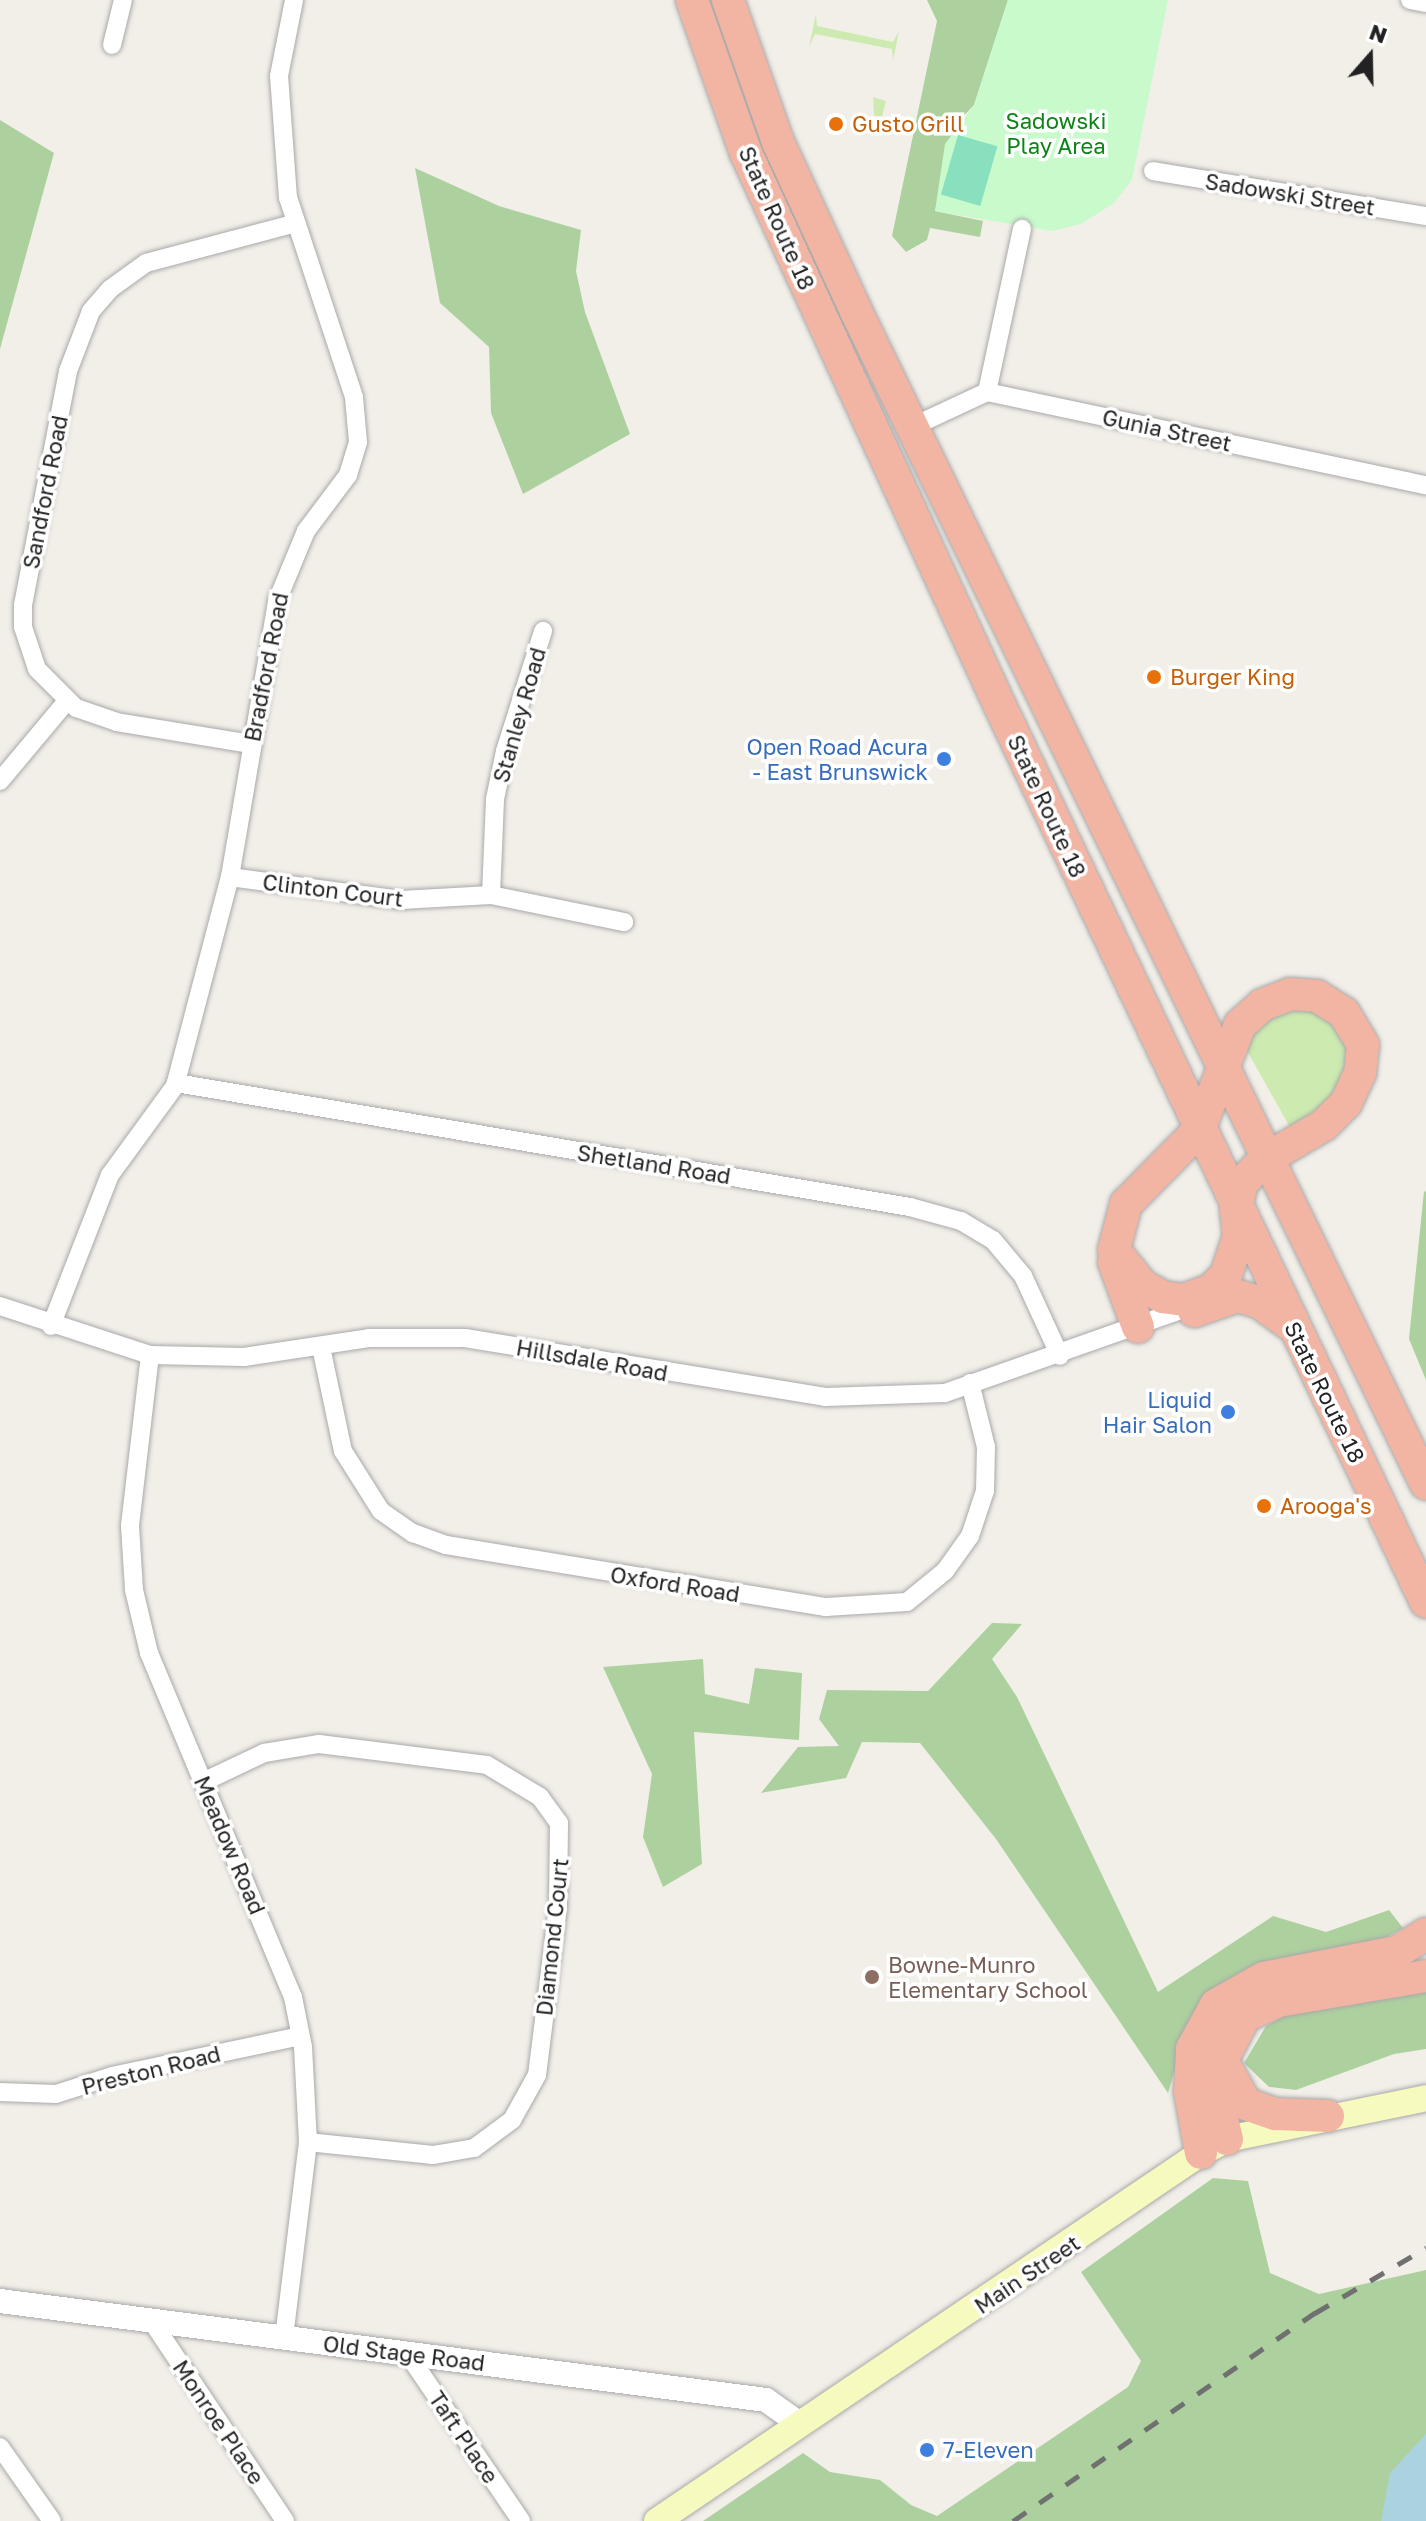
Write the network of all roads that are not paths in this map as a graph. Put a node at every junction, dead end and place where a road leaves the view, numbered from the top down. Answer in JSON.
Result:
{"nodes":[{"id":1,"x":123,"y":0,"type":"edge"},
{"id":2,"x":294,"y":0,"type":"edge"},
{"id":3,"x":692,"y":0,"type":"edge"},
{"id":4,"x":728,"y":0,"type":"edge"},
{"id":5,"x":1410,"y":0,"type":"edge"},
{"id":6,"x":1426,"y":3,"type":"edge"},
{"id":7,"x":112,"y":45,"type":"dead end"},
{"id":8,"x":1153,"y":171,"type":"dead end"},
{"id":9,"x":1426,"y":216,"type":"edge"},
{"id":10,"x":296,"y":223,"type":"junction"},
{"id":11,"x":1022,"y":229,"type":"dead end"},
{"id":12,"x":987,"y":392,"type":"junction"},
{"id":13,"x":914,"y":426,"type":"junction"},
{"id":14,"x":1426,"y":485,"type":"edge"},
{"id":15,"x":543,"y":631,"type":"dead end"},
{"id":16,"x":66,"y":702,"type":"junction"},
{"id":17,"x":251,"y":744,"type":"junction"},
{"id":18,"x":0,"y":781,"type":"edge"},
{"id":19,"x":230,"y":877,"type":"junction"},
{"id":20,"x":491,"y":895,"type":"junction"},
{"id":21,"x":624,"y":922,"type":"dead end"},
{"id":22,"x":1221,"y":1067,"type":"junction"},
{"id":23,"x":176,"y":1083,"type":"junction"},
{"id":24,"x":1199,"y":1130,"type":"junction"},
{"id":25,"x":1264,"y":1160,"type":"junction"},
{"id":26,"x":1236,"y":1209,"type":"junction"},
{"id":27,"x":1114,"y":1250,"type":"junction"},
{"id":28,"x":1181,"y":1305,"type":"junction"},
{"id":29,"x":0,"y":1306,"type":"edge"},
{"id":30,"x":51,"y":1326,"type":"junction"},
{"id":31,"x":1292,"y":1326,"type":"junction"},
{"id":32,"x":1138,"y":1327,"type":"junction"},
{"id":33,"x":321,"y":1347,"type":"junction"},
{"id":34,"x":150,"y":1355,"type":"junction"},
{"id":35,"x":1060,"y":1356,"type":"junction"},
{"id":36,"x":970,"y":1383,"type":"junction"},
{"id":37,"x":1426,"y":1484,"type":"edge"},
{"id":38,"x":1426,"y":1602,"type":"edge"},
{"id":39,"x":203,"y":1782,"type":"junction"},
{"id":40,"x":1426,"y":1934,"type":"edge"},
{"id":41,"x":1426,"y":1976,"type":"edge"},
{"id":42,"x":300,"y":2036,"type":"junction"},
{"id":43,"x":1222,"y":2060,"type":"junction"},
{"id":44,"x":0,"y":2092,"type":"edge"},
{"id":45,"x":1426,"y":2098,"type":"edge"},
{"id":46,"x":1328,"y":2116,"type":"junction"},
{"id":47,"x":308,"y":2142,"type":"junction"},
{"id":48,"x":1214,"y":2146,"type":"junction"},
{"id":49,"x":0,"y":2301,"type":"edge"},
{"id":50,"x":153,"y":2323,"type":"junction"},
{"id":51,"x":284,"y":2338,"type":"junction"},
{"id":52,"x":407,"y":2353,"type":"junction"},
{"id":53,"x":800,"y":2424,"type":"junction"},
{"id":54,"x":0,"y":2447,"type":"edge"},
{"id":55,"x":52,"y":2521,"type":"edge"},
{"id":56,"x":285,"y":2521,"type":"edge"},
{"id":57,"x":521,"y":2521,"type":"edge"},
{"id":58,"x":657,"y":2521,"type":"edge"}],
"edges":[{"from":1,"to":7,"type":"street"},
{"from":2,"to":10,"type":"street","name":"Bradford Road"},
{"from":3,"to":24,"type":"highway","name":"State Route 18"},
{"from":4,"to":13,"type":"highway","name":"State Route 18"},
{"from":5,"to":6,"type":"street"},
{"from":8,"to":9,"type":"street","name":"Sadowski Street"},
{"from":10,"to":16,"type":"street","name":"Sandford Road"},
{"from":10,"to":17,"type":"street","name":"Bradford Road"},
{"from":11,"to":12,"type":"street"},
{"from":12,"to":13,"type":"street"},
{"from":12,"to":14,"type":"street","name":"Gunia Street"},
{"from":13,"to":22,"type":"highway","name":"State Route 18"},
{"from":15,"to":20,"type":"street","name":"Stanley Road"},
{"from":16,"to":17,"type":"street","name":"Sandford Road"},
{"from":16,"to":18,"type":"street"},
{"from":17,"to":19,"type":"street","name":"Bradford Road"},
{"from":19,"to":20,"type":"street","name":"Clinton Court"},
{"from":19,"to":23,"type":"street","name":"Bradford Road"},
{"from":20,"to":21,"type":"street","name":"Clinton Court"},
{"from":22,"to":24,"type":"highway"},
{"from":22,"to":25,"type":"highway","name":"State Route 18"},
{"from":22,"to":25,"type":"highway"},
{"from":23,"to":30,"type":"street","name":"Bradford Road"},
{"from":23,"to":35,"type":"street","name":"Shetland Road"},
{"from":24,"to":26,"type":"highway","name":"State Route 18"},
{"from":24,"to":27,"type":"highway"},
{"from":25,"to":26,"type":"highway"},
{"from":25,"to":37,"type":"highway","name":"State Route 18"},
{"from":26,"to":28,"type":"highway"},
{"from":26,"to":31,"type":"highway","name":"State Route 18"},
{"from":27,"to":28,"type":"highway"},
{"from":27,"to":32,"type":"highway"},
{"from":28,"to":31,"type":"highway"},
{"from":28,"to":32,"type":"street","name":"Hillsdale Road"},
{"from":29,"to":30,"type":"street","name":"Hillsdale Road"},
{"from":30,"to":34,"type":"street","name":"Hillsdale Road"},
{"from":31,"to":38,"type":"highway","name":"State Route 18"},
{"from":32,"to":35,"type":"street","name":"Hillsdale Road"},
{"from":33,"to":34,"type":"street","name":"Hillsdale Road"},
{"from":33,"to":36,"type":"street","name":"Hillsdale Road"},
{"from":33,"to":36,"type":"street","name":"Oxford Road"},
{"from":34,"to":39,"type":"street","name":"Meadow Road"},
{"from":35,"to":36,"type":"street","name":"Hillsdale Road"},
{"from":39,"to":42,"type":"street","name":"Meadow Road"},
{"from":39,"to":47,"type":"street","name":"Diamond Court"},
{"from":40,"to":48,"type":"highway"},
{"from":41,"to":43,"type":"highway"},
{"from":42,"to":44,"type":"street","name":"Preston Road"},
{"from":42,"to":47,"type":"street","name":"Meadow Road"},
{"from":43,"to":46,"type":"highway"},
{"from":43,"to":48,"type":"highway"},
{"from":45,"to":46,"type":"main road","name":"Main Street"},
{"from":46,"to":48,"type":"main road","name":"Main Street"},
{"from":47,"to":51,"type":"street","name":"Meadow Road"},
{"from":48,"to":53,"type":"main road","name":"Main Street"},
{"from":49,"to":50,"type":"street","name":"Old Stage Road"},
{"from":50,"to":51,"type":"street","name":"Old Stage Road"},
{"from":50,"to":56,"type":"street","name":"Monroe Place"},
{"from":51,"to":52,"type":"street","name":"Old Stage Road"},
{"from":52,"to":53,"type":"street","name":"Old Stage Road"},
{"from":52,"to":57,"type":"street","name":"Taft Place"},
{"from":53,"to":58,"type":"main road","name":"Main Street"},
{"from":54,"to":55,"type":"street"}]}
